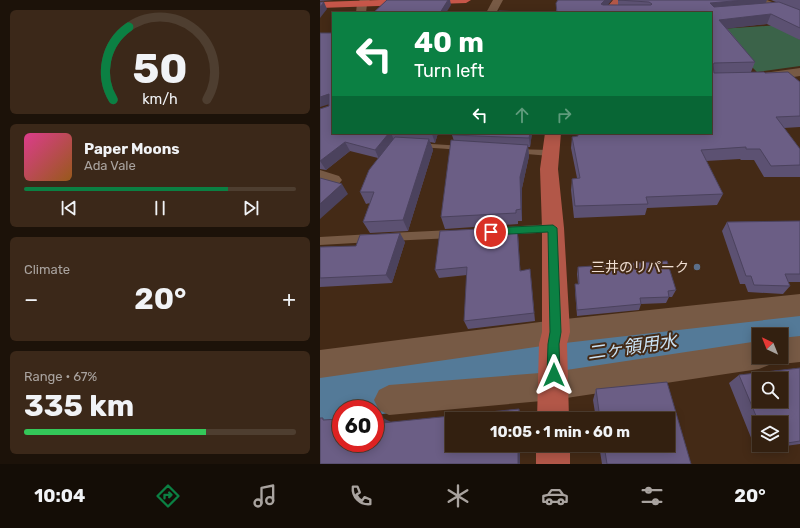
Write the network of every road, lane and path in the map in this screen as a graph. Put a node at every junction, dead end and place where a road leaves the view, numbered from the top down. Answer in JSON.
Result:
{"nodes":[{"id":1,"x":466,"y":0,"type":"edge"},
{"id":2,"x":498,"y":0,"type":"edge"},
{"id":3,"x":618,"y":0,"type":"edge"},
{"id":4,"x":759,"y":0,"type":"edge"},
{"id":5,"x":320,"y":5,"type":"edge"},
{"id":6,"x":363,"y":5,"type":"edge"},
{"id":7,"x":778,"y":8,"type":"junction"},
{"id":8,"x":764,"y":9,"type":"edge"},
{"id":9,"x":492,"y":12,"type":"edge"},
{"id":10,"x":611,"y":12,"type":"edge"},
{"id":11,"x":800,"y":16,"type":"edge"},
{"id":12,"x":800,"y":72,"type":"edge"},
{"id":13,"x":712,"y":80,"type":"edge"},
{"id":14,"x":551,"y":143,"type":"edge"},
{"id":15,"x":412,"y":145,"type":"edge"},
{"id":16,"x":474,"y":148,"type":"edge"},
{"id":17,"x":504,"y":150,"type":"edge"},
{"id":18,"x":553,"y":228,"type":"junction"},
{"id":19,"x":491,"y":232,"type":"edge"},
{"id":20,"x":460,"y":234,"type":"edge"},
{"id":21,"x":320,"y":241,"type":"edge"},
{"id":22,"x":800,"y":305,"type":"edge"},
{"id":23,"x":554,"y":338,"type":"junction"},
{"id":24,"x":800,"y":349,"type":"edge"},
{"id":25,"x":788,"y":350,"type":"edge"},
{"id":26,"x":752,"y":356,"type":"edge"},
{"id":27,"x":320,"y":364,"type":"edge"},
{"id":28,"x":553,"y":380,"type":"junction"},
{"id":29,"x":389,"y":400,"type":"dead end"},
{"id":30,"x":553,"y":412,"type":"edge"},
{"id":31,"x":553,"y":452,"type":"edge"},
{"id":32,"x":553,"y":464,"type":"edge"}],
"edges":[{"from":1,"to":6,"type":"highway"},
{"from":2,"to":9,"type":"street"},
{"from":3,"to":10,"type":"main road"},
{"from":4,"to":7,"type":"street"},
{"from":5,"to":6,"type":"highway"},
{"from":7,"to":8,"type":"lane"},
{"from":7,"to":11,"type":"street"},
{"from":12,"to":13,"type":"street"},
{"from":14,"to":17,"type":"lane"},
{"from":14,"to":18,"type":"main road"},
{"from":15,"to":16,"type":"lane"},
{"from":18,"to":19,"type":"lane"},
{"from":18,"to":23,"type":"main road"},
{"from":20,"to":21,"type":"lane"},
{"from":22,"to":23,"type":"street"},
{"from":23,"to":27,"type":"street"},
{"from":23,"to":28,"type":"main road"},
{"from":24,"to":25,"type":"street"},
{"from":26,"to":28,"type":"street"},
{"from":28,"to":29,"type":"street"},
{"from":28,"to":30,"type":"main road"},
{"from":31,"to":32,"type":"main road"}]}
